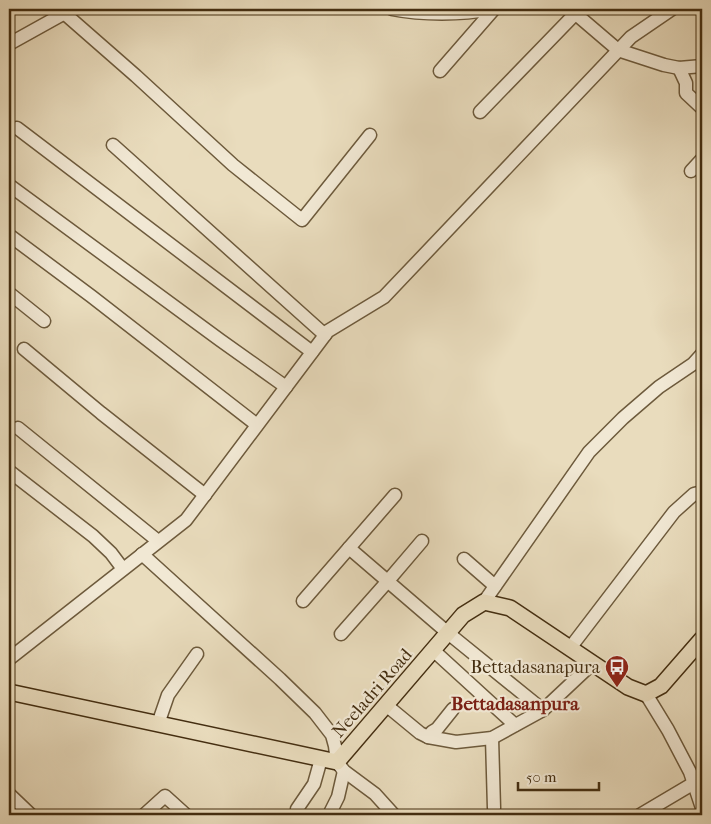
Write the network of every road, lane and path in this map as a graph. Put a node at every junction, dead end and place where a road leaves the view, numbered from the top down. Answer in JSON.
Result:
{"nodes":[{"id":1,"x":392,"y":9,"type":"edge"},
{"id":2,"x":492,"y":9,"type":"edge"},
{"id":3,"x":672,"y":9,"type":"edge"},
{"id":4,"x":409,"y":10,"type":"edge"},
{"id":5,"x":68,"y":11,"type":"edge"},
{"id":6,"x":573,"y":11,"type":"edge"},
{"id":7,"x":9,"y":44,"type":"edge"},
{"id":8,"x":618,"y":50,"type":"junction"},
{"id":9,"x":702,"y":66,"type":"edge"},
{"id":10,"x":679,"y":68,"type":"junction"},
{"id":11,"x":440,"y":71,"type":"dead end"},
{"id":12,"x":702,"y":108,"type":"edge"},
{"id":13,"x":480,"y":112,"type":"dead end"},
{"id":14,"x":17,"y":128,"type":"dead end"},
{"id":15,"x":370,"y":135,"type":"dead end"},
{"id":16,"x":113,"y":145,"type":"dead end"},
{"id":17,"x":702,"y":159,"type":"edge"},
{"id":18,"x":691,"y":171,"type":"dead end"},
{"id":19,"x":9,"y":185,"type":"edge"},
{"id":20,"x":9,"y":235,"type":"edge"},
{"id":21,"x":9,"y":293,"type":"edge"},
{"id":22,"x":44,"y":321,"type":"dead end"},
{"id":23,"x":325,"y":335,"type":"junction"},
{"id":24,"x":24,"y":349,"type":"dead end"},
{"id":25,"x":312,"y":352,"type":"junction"},
{"id":26,"x":702,"y":354,"type":"edge"},
{"id":27,"x":286,"y":387,"type":"junction"},
{"id":28,"x":257,"y":425,"type":"junction"},
{"id":29,"x":18,"y":428,"type":"dead end"},
{"id":30,"x":9,"y":471,"type":"edge"},
{"id":31,"x":702,"y":492,"type":"edge"},
{"id":32,"x":205,"y":494,"type":"junction"},
{"id":33,"x":395,"y":495,"type":"dead end"},
{"id":34,"x":158,"y":541,"type":"junction"},
{"id":35,"x":422,"y":542,"type":"dead end"},
{"id":36,"x":349,"y":548,"type":"junction"},
{"id":37,"x":142,"y":554,"type":"junction"},
{"id":38,"x":464,"y":559,"type":"dead end"},
{"id":39,"x":123,"y":569,"type":"junction"},
{"id":40,"x":388,"y":582,"type":"junction"},
{"id":41,"x":495,"y":586,"type":"junction"},
{"id":42,"x":303,"y":601,"type":"dead end"},
{"id":43,"x":484,"y":602,"type":"junction"},
{"id":44,"x":448,"y":633,"type":"junction"},
{"id":45,"x":340,"y":634,"type":"dead end"},
{"id":46,"x":702,"y":639,"type":"edge"},
{"id":47,"x":570,"y":648,"type":"junction"},
{"id":48,"x":433,"y":650,"type":"junction"},
{"id":49,"x":197,"y":654,"type":"dead end"},
{"id":50,"x":9,"y":659,"type":"edge"},
{"id":51,"x":593,"y":663,"type":"junction"},
{"id":52,"x":9,"y":692,"type":"edge"},
{"id":53,"x":646,"y":694,"type":"junction"},
{"id":54,"x":386,"y":705,"type":"junction"},
{"id":55,"x":453,"y":709,"type":"dead end"},
{"id":56,"x":543,"y":710,"type":"junction"},
{"id":57,"x":158,"y":724,"type":"junction"},
{"id":58,"x":514,"y":725,"type":"junction"},
{"id":59,"x":428,"y":737,"type":"junction"},
{"id":60,"x":492,"y":738,"type":"junction"},
{"id":61,"x":321,"y":759,"type":"junction"},
{"id":62,"x":340,"y":767,"type":"junction"},
{"id":63,"x":694,"y":783,"type":"junction"},
{"id":64,"x":9,"y":794,"type":"edge"},
{"id":65,"x":494,"y":808,"type":"dead end"},
{"id":66,"x":702,"y":808,"type":"edge"},
{"id":67,"x":297,"y":809,"type":"dead end"},
{"id":68,"x":31,"y":815,"type":"edge"},
{"id":69,"x":144,"y":815,"type":"edge"},
{"id":70,"x":186,"y":815,"type":"edge"},
{"id":71,"x":329,"y":815,"type":"edge"},
{"id":72,"x":394,"y":815,"type":"edge"},
{"id":73,"x":640,"y":815,"type":"edge"}],
"edges":[{"from":1,"to":4,"type":"street"},
{"from":2,"to":4,"type":"street"},
{"from":2,"to":11,"type":"street"},
{"from":3,"to":8,"type":"street"},
{"from":5,"to":7,"type":"street"},
{"from":5,"to":15,"type":"street"},
{"from":6,"to":8,"type":"street"},
{"from":6,"to":13,"type":"street"},
{"from":8,"to":10,"type":"street"},
{"from":8,"to":23,"type":"street"},
{"from":9,"to":10,"type":"street"},
{"from":10,"to":12,"type":"street"},
{"from":14,"to":25,"type":"street"},
{"from":16,"to":23,"type":"street"},
{"from":17,"to":18,"type":"street"},
{"from":19,"to":27,"type":"street"},
{"from":20,"to":28,"type":"street"},
{"from":21,"to":22,"type":"street"},
{"from":23,"to":25,"type":"street"},
{"from":24,"to":32,"type":"street"},
{"from":25,"to":27,"type":"street"},
{"from":26,"to":41,"type":"street"},
{"from":27,"to":28,"type":"street"},
{"from":28,"to":32,"type":"street"},
{"from":29,"to":34,"type":"street"},
{"from":30,"to":39,"type":"street"},
{"from":31,"to":47,"type":"street"},
{"from":32,"to":34,"type":"street"},
{"from":33,"to":36,"type":"street"},
{"from":34,"to":37,"type":"street"},
{"from":35,"to":40,"type":"street"},
{"from":36,"to":40,"type":"street"},
{"from":36,"to":42,"type":"street"},
{"from":37,"to":39,"type":"street"},
{"from":37,"to":62,"type":"street"},
{"from":38,"to":41,"type":"street"},
{"from":39,"to":50,"type":"street"},
{"from":40,"to":44,"type":"street"},
{"from":40,"to":45,"type":"street"},
{"from":41,"to":43,"type":"street"},
{"from":43,"to":44,"type":"main road","name":"Neeladri Road"},
{"from":43,"to":47,"type":"main road"},
{"from":44,"to":48,"type":"main road","name":"Neeladri Road"},
{"from":44,"to":56,"type":"street"},
{"from":46,"to":53,"type":"main road"},
{"from":47,"to":51,"type":"main road"},
{"from":48,"to":54,"type":"main road","name":"Neeladri Road"},
{"from":48,"to":58,"type":"street"},
{"from":49,"to":57,"type":"street"},
{"from":51,"to":53,"type":"main road"},
{"from":51,"to":56,"type":"street"},
{"from":52,"to":57,"type":"main road","name":"Neeladri Road"},
{"from":53,"to":63,"type":"street"},
{"from":54,"to":59,"type":"street"},
{"from":54,"to":62,"type":"main road","name":"Neeladri Road"},
{"from":55,"to":59,"type":"street"},
{"from":56,"to":58,"type":"street"},
{"from":57,"to":61,"type":"main road","name":"Neeladri Road"},
{"from":58,"to":60,"type":"street"},
{"from":59,"to":60,"type":"street"},
{"from":60,"to":65,"type":"street"},
{"from":61,"to":62,"type":"main road","name":"Neeladri Road"},
{"from":61,"to":67,"type":"street"},
{"from":62,"to":71,"type":"street"},
{"from":62,"to":72,"type":"street"},
{"from":63,"to":66,"type":"street"},
{"from":63,"to":73,"type":"street"},
{"from":64,"to":68,"type":"street"},
{"from":69,"to":70,"type":"street"}]}
